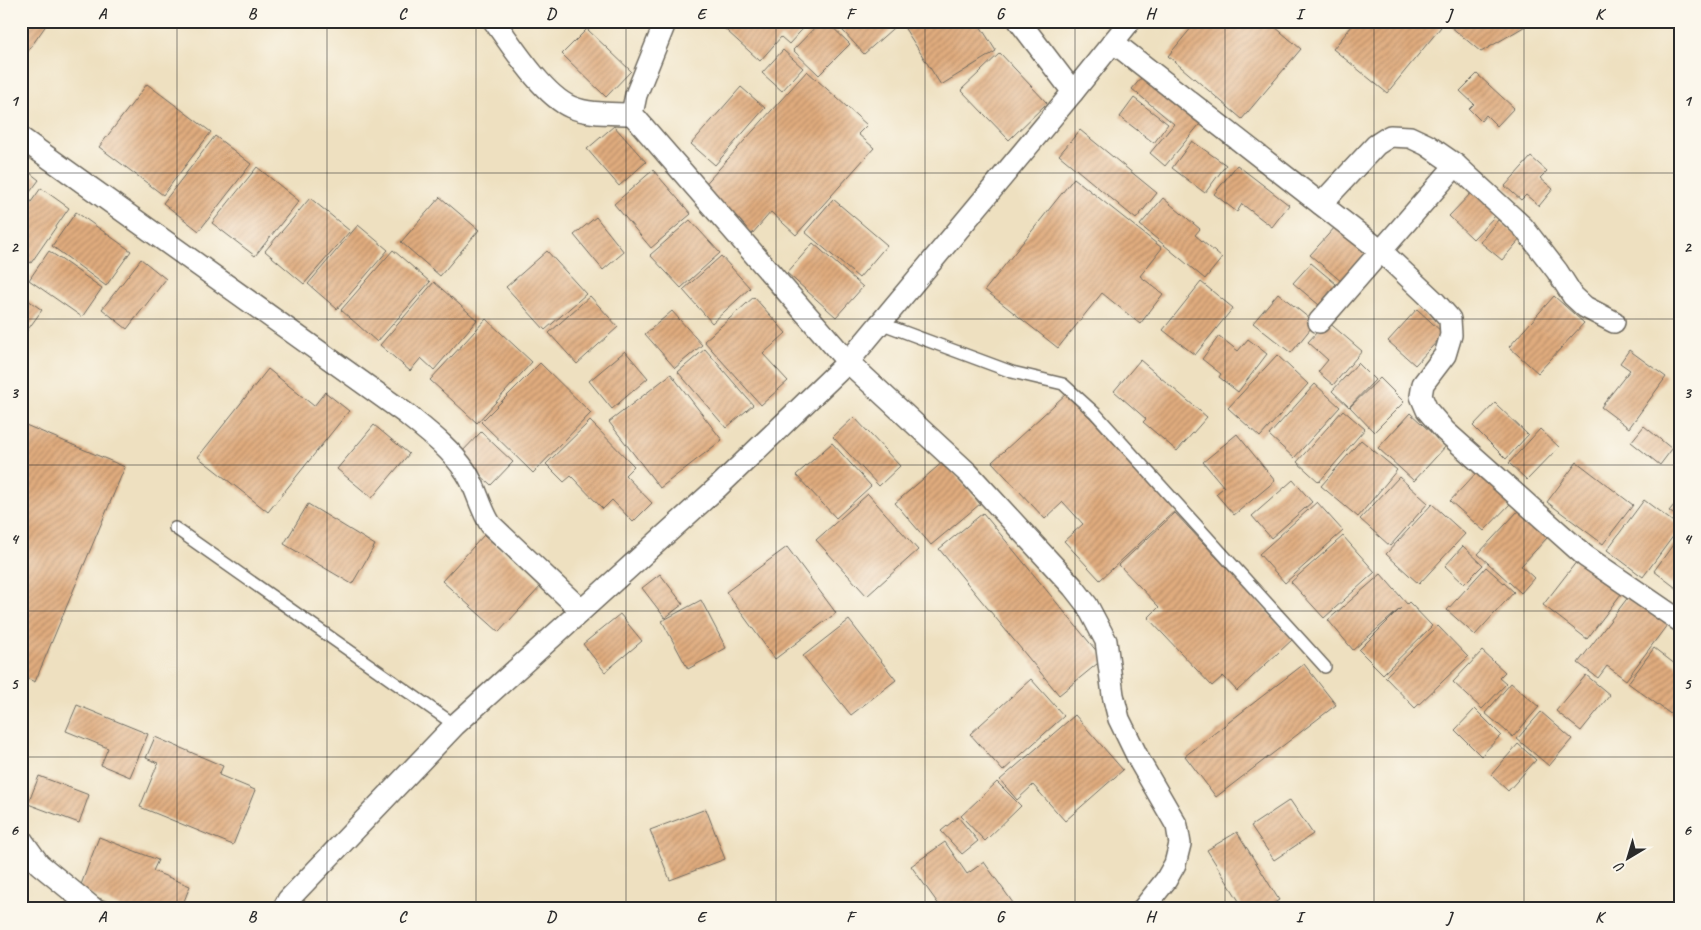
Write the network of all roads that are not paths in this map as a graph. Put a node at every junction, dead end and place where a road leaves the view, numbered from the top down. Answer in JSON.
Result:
{"nodes":[{"id":1,"x":494,"y":21,"type":"edge"},
{"id":2,"x":1019,"y":21,"type":"edge"},
{"id":3,"x":1130,"y":21,"type":"edge"},
{"id":4,"x":665,"y":23,"type":"dead end"},
{"id":5,"x":1113,"y":42,"type":"junction"},
{"id":6,"x":1073,"y":92,"type":"junction"},
{"id":7,"x":632,"y":114,"type":"junction"},
{"id":8,"x":21,"y":138,"type":"edge"},
{"id":9,"x":1456,"y":164,"type":"junction"},
{"id":10,"x":1321,"y":204,"type":"junction"},
{"id":11,"x":1381,"y":252,"type":"junction"},
{"id":12,"x":1319,"y":322,"type":"dead end"},
{"id":13,"x":1614,"y":322,"type":"dead end"},
{"id":14,"x":880,"y":323,"type":"junction"},
{"id":15,"x":848,"y":362,"type":"junction"},
{"id":16,"x":175,"y":528,"type":"dead end"},
{"id":17,"x":581,"y":610,"type":"junction"},
{"id":18,"x":1680,"y":621,"type":"edge"},
{"id":19,"x":1325,"y":667,"type":"dead end"},
{"id":20,"x":455,"y":725,"type":"junction"},
{"id":21,"x":21,"y":840,"type":"edge"},
{"id":22,"x":289,"y":906,"type":"edge"},
{"id":23,"x":94,"y":909,"type":"edge"},
{"id":24,"x":1143,"y":909,"type":"edge"}],
"edges":[{"from":1,"to":7,"type":"street"},
{"from":2,"to":6,"type":"street"},
{"from":3,"to":5,"type":"street"},
{"from":4,"to":7,"type":"street"},
{"from":5,"to":6,"type":"street"},
{"from":5,"to":10,"type":"street"},
{"from":6,"to":14,"type":"street"},
{"from":7,"to":15,"type":"street"},
{"from":8,"to":17,"type":"street"},
{"from":9,"to":10,"type":"street"},
{"from":9,"to":11,"type":"street"},
{"from":9,"to":13,"type":"street"},
{"from":10,"to":11,"type":"street"},
{"from":11,"to":12,"type":"street"},
{"from":11,"to":18,"type":"street"},
{"from":14,"to":15,"type":"street"},
{"from":14,"to":19,"type":"lane"},
{"from":15,"to":17,"type":"street"},
{"from":15,"to":24,"type":"street"},
{"from":16,"to":20,"type":"lane"},
{"from":17,"to":20,"type":"street"},
{"from":20,"to":22,"type":"street"},
{"from":21,"to":23,"type":"street"}]}
